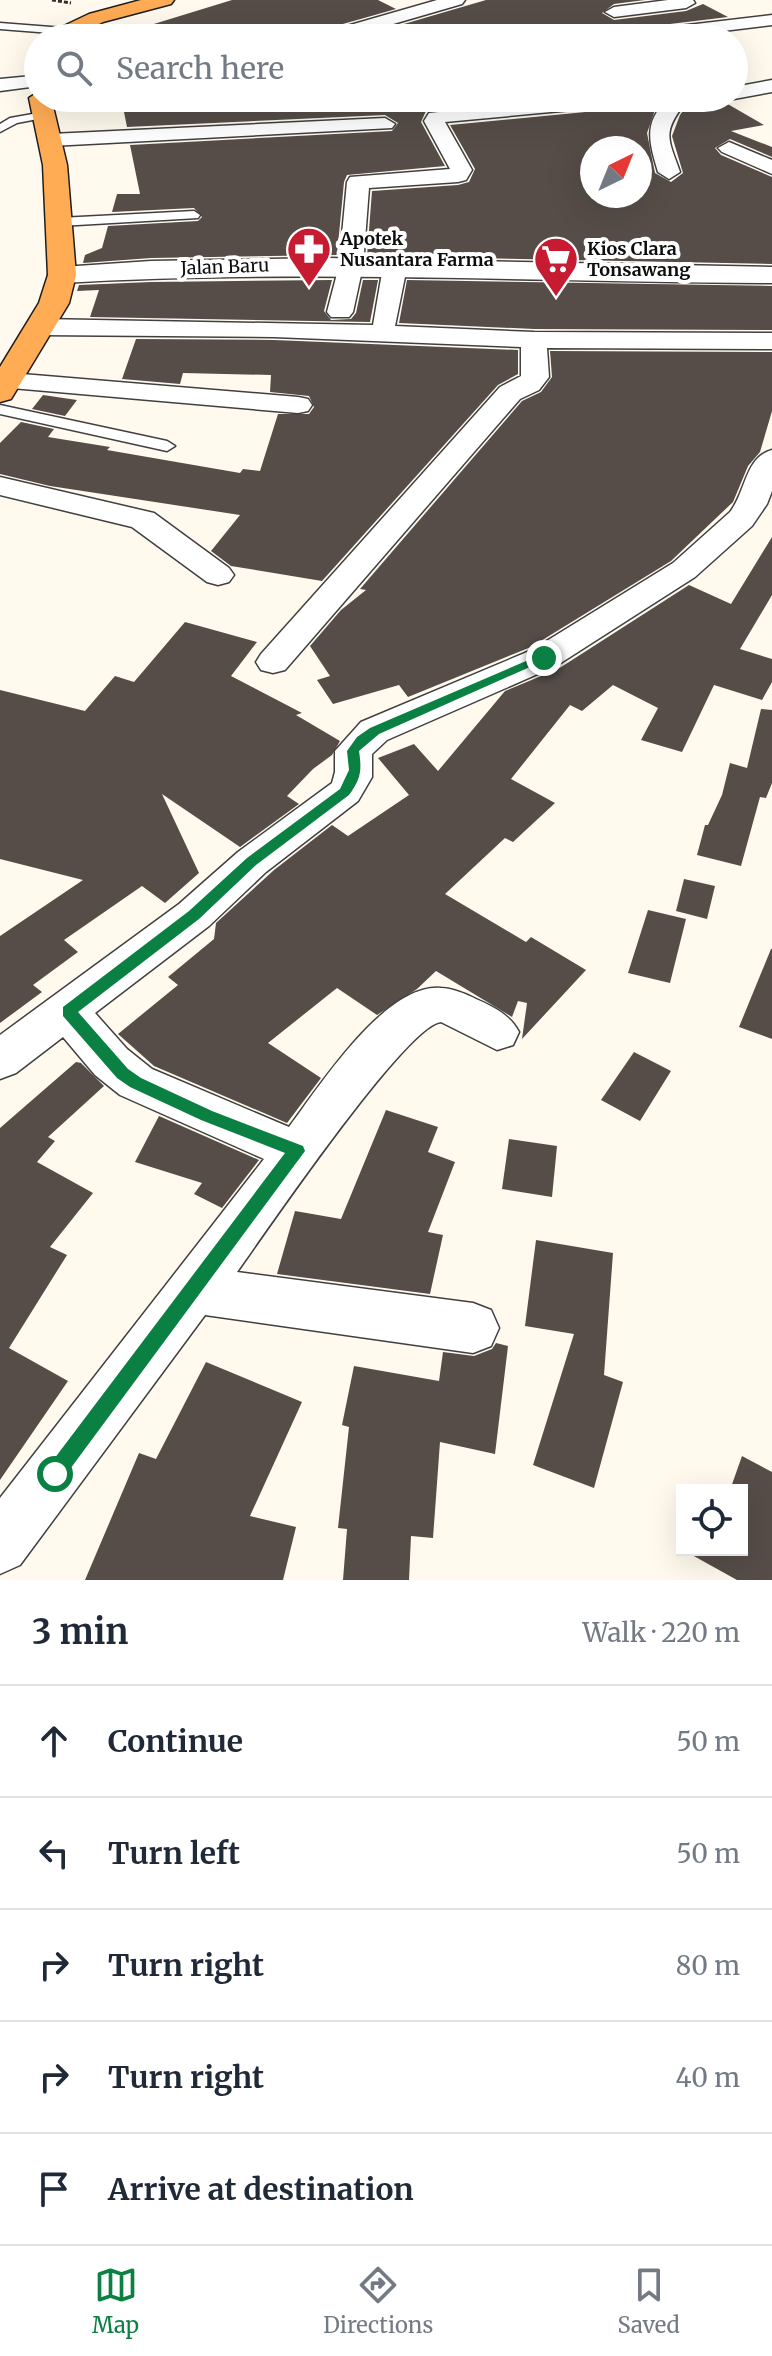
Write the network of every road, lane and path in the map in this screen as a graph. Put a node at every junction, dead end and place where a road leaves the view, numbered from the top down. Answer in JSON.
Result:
{"nodes":[{"id":1,"x":456,"y":0,"type":"edge"},
{"id":2,"x":705,"y":0,"type":"edge"},
{"id":3,"x":145,"y":2,"type":"edge"},
{"id":4,"x":614,"y":12,"type":"dead end"},
{"id":5,"x":772,"y":20,"type":"edge"},
{"id":6,"x":88,"y":24,"type":"edge"},
{"id":7,"x":373,"y":24,"type":"edge"},
{"id":8,"x":730,"y":24,"type":"edge"},
{"id":9,"x":0,"y":26,"type":"edge"},
{"id":10,"x":24,"y":30,"type":"edge"},
{"id":11,"x":0,"y":85,"type":"edge"},
{"id":12,"x":772,"y":86,"type":"edge"},
{"id":13,"x":24,"y":89,"type":"edge"},
{"id":14,"x":748,"y":90,"type":"edge"},
{"id":15,"x":24,"y":108,"type":"edge"},
{"id":16,"x":42,"y":112,"type":"edge"},
{"id":17,"x":221,"y":112,"type":"edge"},
{"id":18,"x":484,"y":112,"type":"edge"},
{"id":19,"x":667,"y":112,"type":"edge"},
{"id":20,"x":385,"y":124,"type":"dead end"},
{"id":21,"x":343,"y":126,"type":"junction"},
{"id":22,"x":0,"y":129,"type":"edge"},
{"id":23,"x":729,"y":148,"type":"dead end"},
{"id":24,"x":772,"y":152,"type":"edge"},
{"id":25,"x":750,"y":157,"type":"junction"},
{"id":26,"x":354,"y":168,"type":"junction"},
{"id":27,"x":772,"y":168,"type":"edge"},
{"id":28,"x":669,"y":172,"type":"dead end"},
{"id":29,"x":194,"y":215,"type":"dead end"},
{"id":30,"x":60,"y":222,"type":"junction"},
{"id":31,"x":351,"y":266,"type":"junction"},
{"id":32,"x":395,"y":267,"type":"junction"},
{"id":33,"x":62,"y":275,"type":"junction"},
{"id":34,"x":772,"y":275,"type":"edge"},
{"id":35,"x":340,"y":312,"type":"dead end"},
{"id":36,"x":384,"y":323,"type":"dead end"},
{"id":37,"x":41,"y":327,"type":"junction"},
{"id":38,"x":534,"y":340,"type":"junction"},
{"id":39,"x":772,"y":341,"type":"edge"},
{"id":40,"x":5,"y":387,"type":"edge"},
{"id":41,"x":298,"y":405,"type":"dead end"},
{"id":42,"x":0,"y":409,"type":"edge"},
{"id":43,"x":167,"y":446,"type":"dead end"},
{"id":44,"x":772,"y":459,"type":"edge"},
{"id":45,"x":0,"y":486,"type":"edge"},
{"id":46,"x":218,"y":575,"type":"dead end"},
{"id":47,"x":273,"y":662,"type":"dead end"},
{"id":48,"x":68,"y":1012,"type":"junction"},
{"id":49,"x":497,"y":1032,"type":"dead end"},
{"id":50,"x":0,"y":1060,"type":"edge"},
{"id":51,"x":297,"y":1151,"type":"junction"},
{"id":52,"x":195,"y":1290,"type":"junction"},
{"id":53,"x":473,"y":1328,"type":"dead end"},
{"id":54,"x":0,"y":1545,"type":"edge"}],
"edges":[{"from":1,"to":7,"type":"street"},
{"from":2,"to":4,"type":"street"},
{"from":3,"to":6,"type":"highway"},
{"from":5,"to":8,"type":"street"},
{"from":9,"to":10,"type":"lane"},
{"from":11,"to":13,"type":"street"},
{"from":12,"to":14,"type":"street"},
{"from":15,"to":22,"type":"lane"},
{"from":16,"to":30,"type":"highway"},
{"from":17,"to":21,"type":"street"},
{"from":18,"to":26,"type":"street"},
{"from":19,"to":28,"type":"street"},
{"from":20,"to":21,"type":"street"},
{"from":21,"to":26,"type":"street"},
{"from":23,"to":25,"type":"street"},
{"from":24,"to":25,"type":"street"},
{"from":25,"to":27,"type":"street"},
{"from":26,"to":31,"type":"street"},
{"from":29,"to":30,"type":"lane"},
{"from":30,"to":33,"type":"highway"},
{"from":31,"to":32,"type":"street","name":"Jalan Baru"},
{"from":31,"to":33,"type":"street","name":"Jalan Baru"},
{"from":31,"to":35,"type":"street"},
{"from":32,"to":34,"type":"street","name":"Jalan Baru"},
{"from":32,"to":36,"type":"street"},
{"from":33,"to":37,"type":"highway"},
{"from":37,"to":38,"type":"street"},
{"from":37,"to":40,"type":"highway"},
{"from":38,"to":39,"type":"street"},
{"from":38,"to":47,"type":"street"},
{"from":40,"to":41,"type":"street"},
{"from":42,"to":43,"type":"lane"},
{"from":44,"to":48,"type":"street"},
{"from":45,"to":46,"type":"street"},
{"from":48,"to":50,"type":"street"},
{"from":48,"to":51,"type":"street"},
{"from":49,"to":51,"type":"street"},
{"from":51,"to":52,"type":"street"},
{"from":52,"to":53,"type":"street"},
{"from":52,"to":54,"type":"street"}]}
